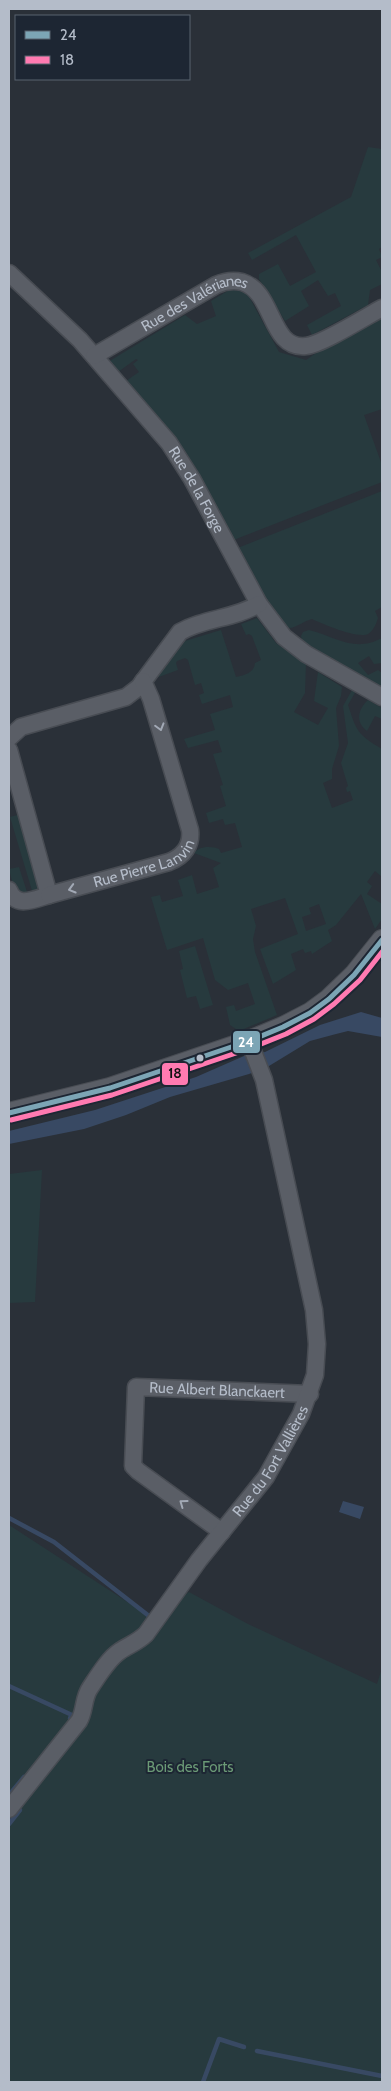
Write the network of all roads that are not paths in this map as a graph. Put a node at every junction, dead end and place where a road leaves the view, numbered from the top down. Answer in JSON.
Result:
{"nodes":[{"id":1,"x":9,"y":273,"type":"edge"},
{"id":2,"x":382,"y":308,"type":"edge"},
{"id":3,"x":94,"y":356,"type":"junction"},
{"id":4,"x":259,"y":604,"type":"junction"},
{"id":5,"x":143,"y":682,"type":"junction"},
{"id":6,"x":382,"y":697,"type":"edge"},
{"id":7,"x":9,"y":738,"type":"edge"},
{"id":8,"x":9,"y":750,"type":"edge"},
{"id":9,"x":9,"y":890,"type":"edge"},
{"id":10,"x":50,"y":895,"type":"junction"},
{"id":11,"x":382,"y":940,"type":"edge"},
{"id":12,"x":251,"y":1045,"type":"junction"},
{"id":13,"x":9,"y":1113,"type":"edge"},
{"id":14,"x":310,"y":1394,"type":"junction"},
{"id":15,"x":222,"y":1532,"type":"junction"},
{"id":16,"x":9,"y":1809,"type":"edge"}],
"edges":[{"from":1,"to":3,"type":"street","name":"Rue de la Forge"},
{"from":2,"to":3,"type":"street","name":"Rue des Valérianes"},
{"from":3,"to":4,"type":"street","name":"Rue de la Forge"},
{"from":4,"to":5,"type":"street"},
{"from":4,"to":6,"type":"street","name":"Rue de la Forge"},
{"from":5,"to":7,"type":"street"},
{"from":5,"to":10,"type":"street","name":"Rue Pierre Lanvin","one_way":true},
{"from":8,"to":10,"type":"street"},
{"from":9,"to":10,"type":"street","name":"Rue Pierre Lanvin"},
{"from":11,"to":12,"type":"street"},
{"from":12,"to":13,"type":"street"},
{"from":12,"to":14,"type":"street","name":"Rue du Fort Vallières"},
{"from":14,"to":15,"type":"street","name":"Rue du Fort Vallières"},
{"from":15,"to":14,"type":"street","name":"Rue Albert Blanckaert","one_way":true},
{"from":15,"to":16,"type":"street","name":"Rue du Fort Vallières"}]}
